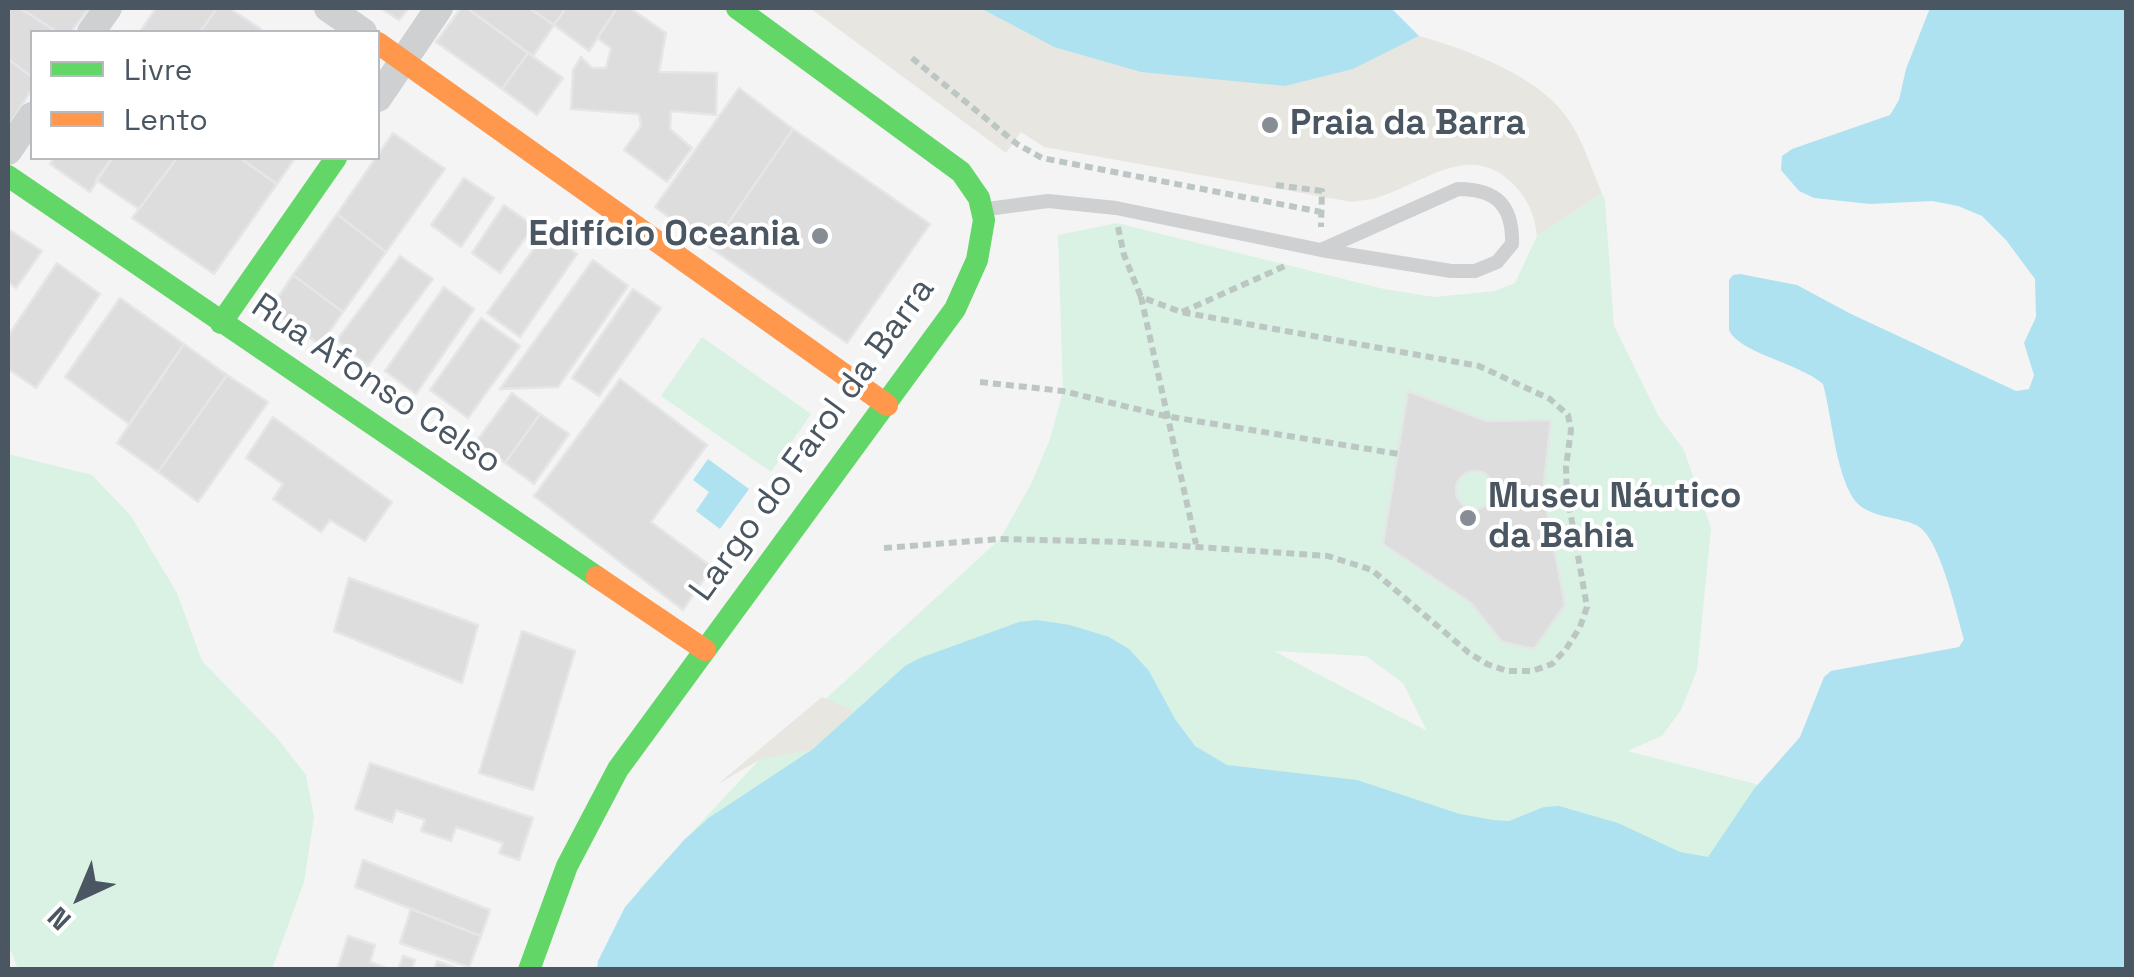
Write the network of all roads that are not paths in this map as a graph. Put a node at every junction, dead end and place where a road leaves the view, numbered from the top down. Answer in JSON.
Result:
{"nodes":[{"id":1,"x":108,"y":8,"type":"edge"},
{"id":2,"x":328,"y":8,"type":"edge"},
{"id":3,"x":439,"y":8,"type":"edge"},
{"id":4,"x":737,"y":8,"type":"edge"},
{"id":5,"x":92,"y":30,"type":"edge"},
{"id":6,"x":360,"y":30,"type":"edge"},
{"id":7,"x":380,"y":44,"type":"edge"},
{"id":8,"x":404,"y":61,"type":"junction"},
{"id":9,"x":380,"y":95,"type":"edge"},
{"id":10,"x":30,"y":119,"type":"edge"},
{"id":11,"x":8,"y":152,"type":"edge"},
{"id":12,"x":335,"y":160,"type":"edge"},
{"id":13,"x":8,"y":176,"type":"edge"},
{"id":14,"x":983,"y":209,"type":"junction"},
{"id":15,"x":1320,"y":250,"type":"junction"},
{"id":16,"x":222,"y":323,"type":"junction"},
{"id":17,"x":886,"y":405,"type":"junction"},
{"id":18,"x":706,"y":650,"type":"junction"},
{"id":19,"x":529,"y":970,"type":"edge"}],
"edges":[{"from":1,"to":5,"type":"street"},
{"from":2,"to":6,"type":"street"},
{"from":3,"to":8,"type":"street"},
{"from":4,"to":14,"type":"street"},
{"from":7,"to":8,"type":"street"},
{"from":8,"to":9,"type":"street"},
{"from":8,"to":17,"type":"street"},
{"from":10,"to":11,"type":"street"},
{"from":12,"to":16,"type":"street"},
{"from":13,"to":16,"type":"street","name":"Rua Afonso Celso"},
{"from":14,"to":15,"type":"lane"},
{"from":14,"to":17,"type":"street","name":"Largo do Farol da Barra"},
{"from":15,"to":15,"type":"lane"},
{"from":16,"to":18,"type":"street","name":"Rua Afonso Celso"},
{"from":17,"to":18,"type":"street","name":"Largo do Farol da Barra"},
{"from":18,"to":19,"type":"street","name":"Largo do Farol da Barra"}]}
